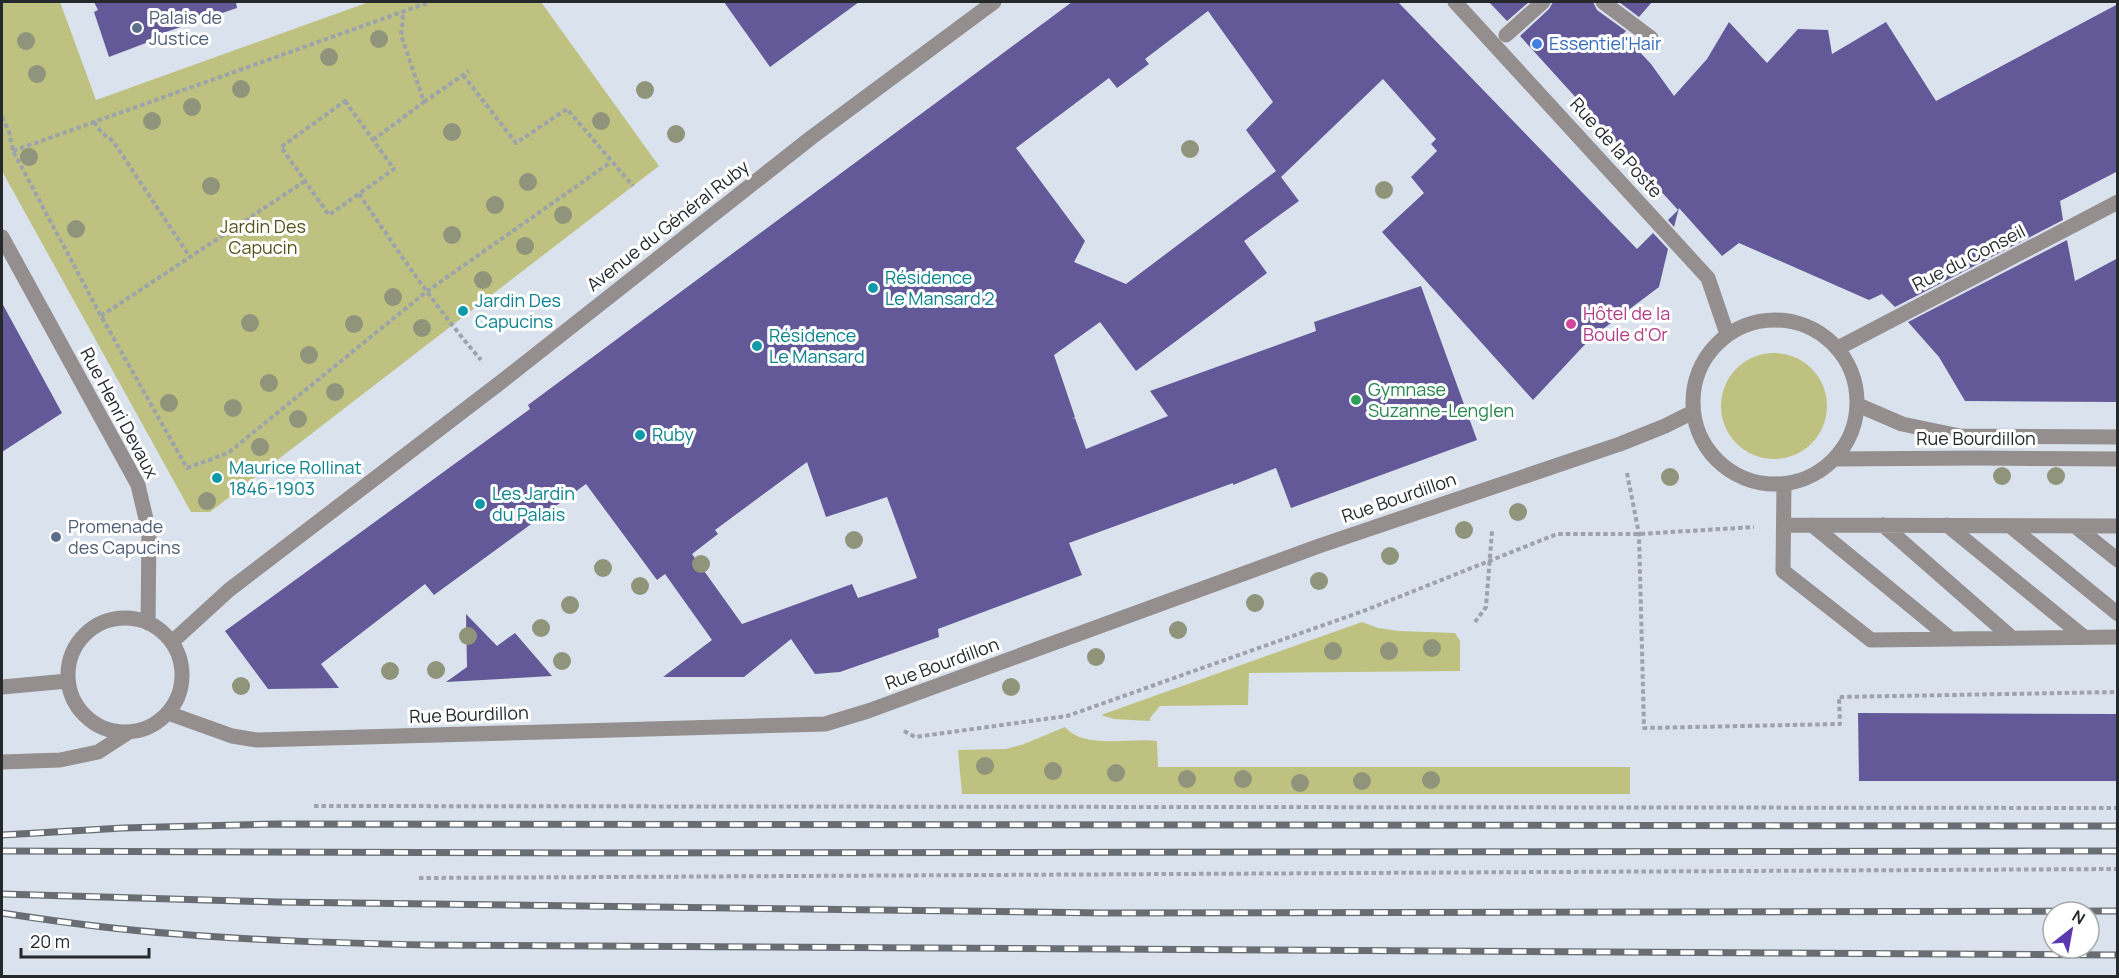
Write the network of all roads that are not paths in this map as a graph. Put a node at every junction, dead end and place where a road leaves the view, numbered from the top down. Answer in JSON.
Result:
{"nodes":[{"id":1,"x":994,"y":2,"type":"edge"},
{"id":2,"x":1455,"y":2,"type":"edge"},
{"id":3,"x":1543,"y":2,"type":"edge"},
{"id":4,"x":1603,"y":2,"type":"edge"},
{"id":5,"x":1506,"y":35,"type":"dead end"},
{"id":6,"x":1651,"y":38,"type":"dead end"},
{"id":7,"x":2118,"y":202,"type":"edge"},
{"id":8,"x":2,"y":237,"type":"edge"},
{"id":9,"x":1727,"y":334,"type":"junction"},
{"id":10,"x":1838,"y":348,"type":"junction"},
{"id":11,"x":1858,"y":405,"type":"junction"},
{"id":12,"x":1693,"y":412,"type":"junction"},
{"id":13,"x":2118,"y":437,"type":"edge"},
{"id":14,"x":1835,"y":459,"type":"junction"},
{"id":15,"x":2118,"y":459,"type":"edge"},
{"id":16,"x":1784,"y":484,"type":"junction"},
{"id":17,"x":1784,"y":525,"type":"junction"},
{"id":18,"x":1812,"y":525,"type":"junction"},
{"id":19,"x":1883,"y":525,"type":"junction"},
{"id":20,"x":1947,"y":525,"type":"junction"},
{"id":21,"x":2010,"y":526,"type":"junction"},
{"id":22,"x":2075,"y":526,"type":"junction"},
{"id":23,"x":2118,"y":526,"type":"edge"},
{"id":24,"x":2118,"y":560,"type":"edge"},
{"id":25,"x":2118,"y":614,"type":"edge"},
{"id":26,"x":148,"y":623,"type":"junction"},
{"id":27,"x":2118,"y":636,"type":"edge"},
{"id":28,"x":2084,"y":637,"type":"junction"},
{"id":29,"x":2012,"y":638,"type":"junction"},
{"id":30,"x":1951,"y":639,"type":"junction"},
{"id":31,"x":172,"y":642,"type":"junction"},
{"id":32,"x":68,"y":681,"type":"junction"},
{"id":33,"x":2,"y":687,"type":"edge"},
{"id":34,"x":168,"y":713,"type":"junction"},
{"id":35,"x":129,"y":732,"type":"junction"},
{"id":36,"x":2,"y":762,"type":"edge"}],
"edges":[{"from":1,"to":31,"type":"street","name":"Avenue du Général Ruby"},
{"from":2,"to":9,"type":"street","name":"Rue de la Poste"},
{"from":3,"to":5,"type":"street"},
{"from":4,"to":6,"type":"street"},
{"from":7,"to":10,"type":"street","name":"Rue du Conseil"},
{"from":8,"to":26,"type":"street","name":"Rue Henri Devaux"},
{"from":9,"to":10,"type":"street"},
{"from":9,"to":12,"type":"street"},
{"from":10,"to":11,"type":"street"},
{"from":11,"to":13,"type":"street","name":"Rue Bourdillon"},
{"from":11,"to":14,"type":"street"},
{"from":12,"to":16,"type":"street"},
{"from":12,"to":34,"type":"street","name":"Rue Bourdillon"},
{"from":14,"to":15,"type":"street","name":"Rue Bourdillon"},
{"from":14,"to":16,"type":"street"},
{"from":16,"to":17,"type":"street"},
{"from":17,"to":18,"type":"street"},
{"from":17,"to":30,"type":"street"},
{"from":18,"to":19,"type":"street"},
{"from":18,"to":30,"type":"street"},
{"from":19,"to":20,"type":"street"},
{"from":19,"to":29,"type":"street"},
{"from":20,"to":21,"type":"street"},
{"from":20,"to":28,"type":"street"},
{"from":21,"to":22,"type":"street"},
{"from":21,"to":25,"type":"street"},
{"from":22,"to":23,"type":"street"},
{"from":22,"to":24,"type":"street"},
{"from":26,"to":31,"type":"street"},
{"from":26,"to":32,"type":"street"},
{"from":27,"to":28,"type":"street"},
{"from":28,"to":29,"type":"street"},
{"from":29,"to":30,"type":"street"},
{"from":31,"to":34,"type":"street"},
{"from":32,"to":33,"type":"street"},
{"from":32,"to":35,"type":"street"},
{"from":34,"to":35,"type":"street"},
{"from":35,"to":36,"type":"street"}]}
